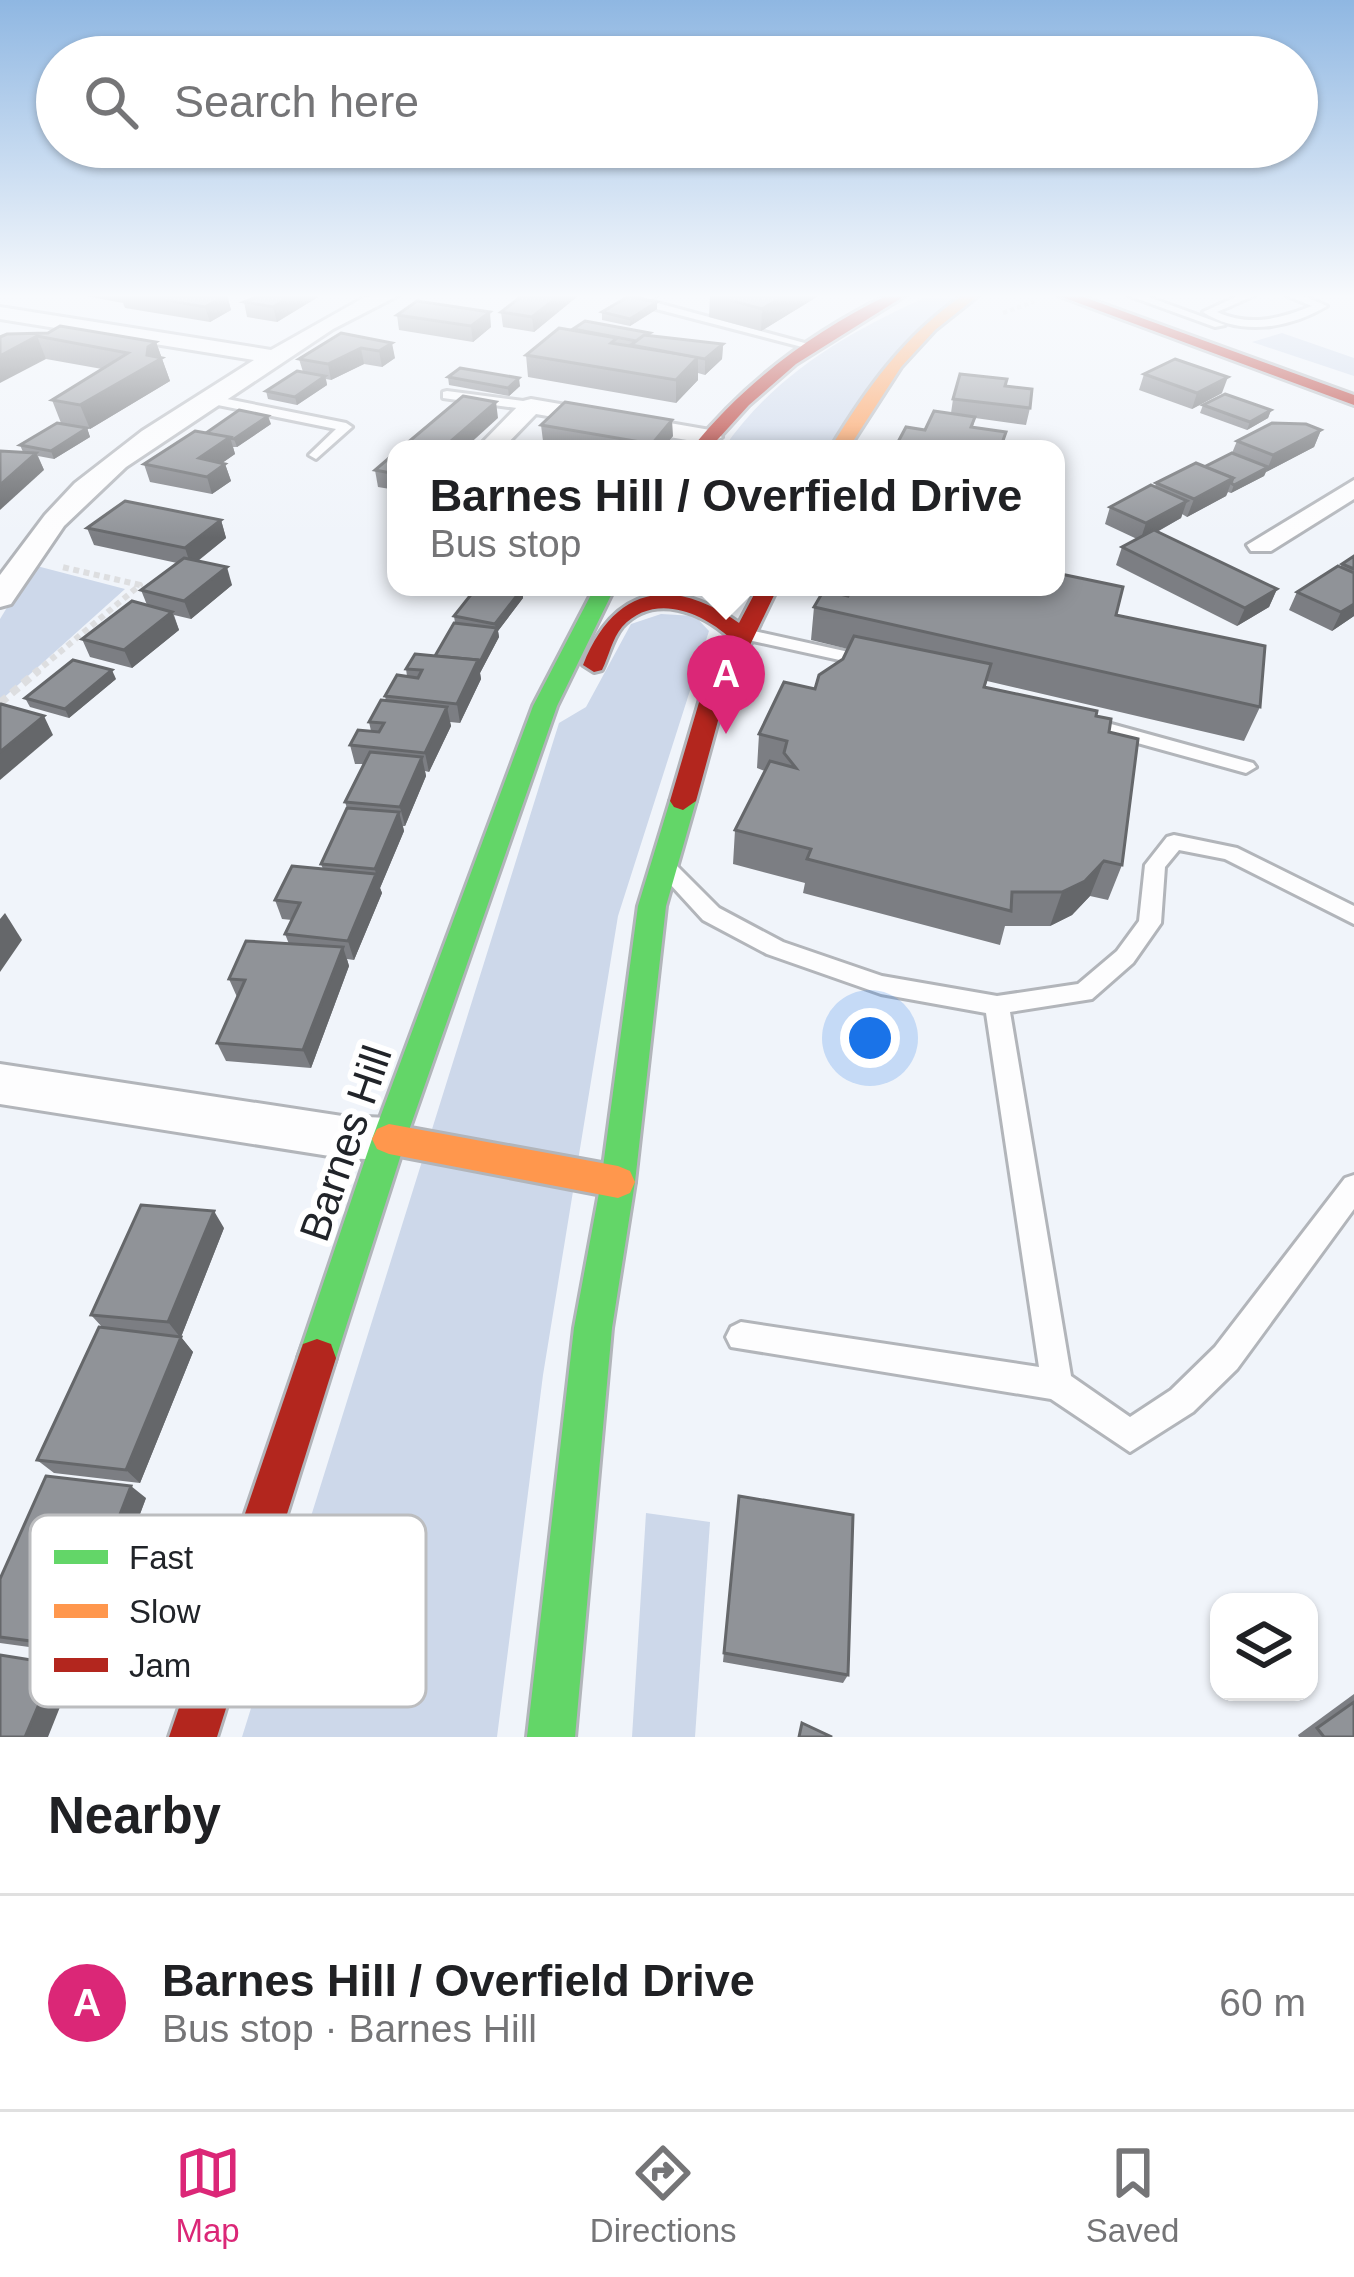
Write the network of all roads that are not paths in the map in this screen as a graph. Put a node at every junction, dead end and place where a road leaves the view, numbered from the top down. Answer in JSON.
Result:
{"nodes":[{"id":1,"x":245,"y":376,"type":"edge"},
{"id":2,"x":766,"y":376,"type":"edge"},
{"id":3,"x":880,"y":376,"type":"edge"},
{"id":4,"x":1287,"y":376,"type":"edge"},
{"id":5,"x":447,"y":395,"type":"dead end"},
{"id":6,"x":208,"y":399,"type":"junction"},
{"id":7,"x":1354,"y":400,"type":"edge"},
{"id":8,"x":531,"y":406,"type":"junction"},
{"id":9,"x":497,"y":440,"type":"edge"},
{"id":10,"x":691,"y":440,"type":"edge"},
{"id":11,"x":708,"y":440,"type":"edge"},
{"id":12,"x":843,"y":440,"type":"edge"},
{"id":13,"x":316,"y":455,"type":"dead end"},
{"id":14,"x":1354,"y":488,"type":"edge"},
{"id":15,"x":1261,"y":545,"type":"dead end"},
{"id":16,"x":600,"y":596,"type":"edge"},
{"id":17,"x":764,"y":596,"type":"edge"},
{"id":18,"x":0,"y":598,"type":"edge"},
{"id":19,"x":744,"y":636,"type":"junction"},
{"id":20,"x":882,"y":664,"type":"edge"},
{"id":21,"x":545,"y":706,"type":"junction"},
{"id":22,"x":1068,"y":718,"type":"edge"},
{"id":23,"x":1246,"y":767,"type":"dead end"},
{"id":24,"x":666,"y":866,"type":"junction"},
{"id":25,"x":1354,"y":916,"type":"edge"},
{"id":26,"x":997,"y":1005,"type":"junction"},
{"id":27,"x":0,"y":1084,"type":"edge"},
{"id":28,"x":388,"y":1139,"type":"junction"},
{"id":29,"x":618,"y":1182,"type":"junction"},
{"id":30,"x":1354,"y":1187,"type":"edge"},
{"id":31,"x":741,"y":1337,"type":"dead end"},
{"id":32,"x":1057,"y":1385,"type":"junction"},
{"id":33,"x":266,"y":1515,"type":"edge"},
{"id":34,"x":204,"y":1707,"type":"edge"},
{"id":35,"x":194,"y":1737,"type":"edge"},
{"id":36,"x":551,"y":1737,"type":"edge"}],
"edges":[{"from":1,"to":6,"type":"street"},
{"from":2,"to":11,"type":"main road"},
{"from":3,"to":12,"type":"main road"},
{"from":4,"to":7,"type":"main road"},
{"from":5,"to":8,"type":"lane"},
{"from":6,"to":13,"type":"lane"},
{"from":6,"to":18,"type":"street"},
{"from":8,"to":9,"type":"street"},
{"from":8,"to":10,"type":"street"},
{"from":14,"to":15,"type":"street"},
{"from":16,"to":21,"type":"main road","name":"Barnes Hill"},
{"from":17,"to":19,"type":"main road"},
{"from":19,"to":20,"type":"lane"},
{"from":19,"to":21,"type":"main road"},
{"from":19,"to":24,"type":"main road"},
{"from":21,"to":28,"type":"main road","name":"Barnes Hill"},
{"from":22,"to":23,"type":"lane"},
{"from":24,"to":26,"type":"lane"},
{"from":24,"to":29,"type":"main road"},
{"from":25,"to":26,"type":"lane"},
{"from":26,"to":32,"type":"lane"},
{"from":27,"to":28,"type":"street"},
{"from":28,"to":29,"type":"main road"},
{"from":28,"to":33,"type":"main road","name":"Barnes Hill"},
{"from":29,"to":36,"type":"main road"},
{"from":30,"to":32,"type":"lane"},
{"from":31,"to":32,"type":"lane"},
{"from":34,"to":35,"type":"main road","name":"Barnes Hill"}]}
